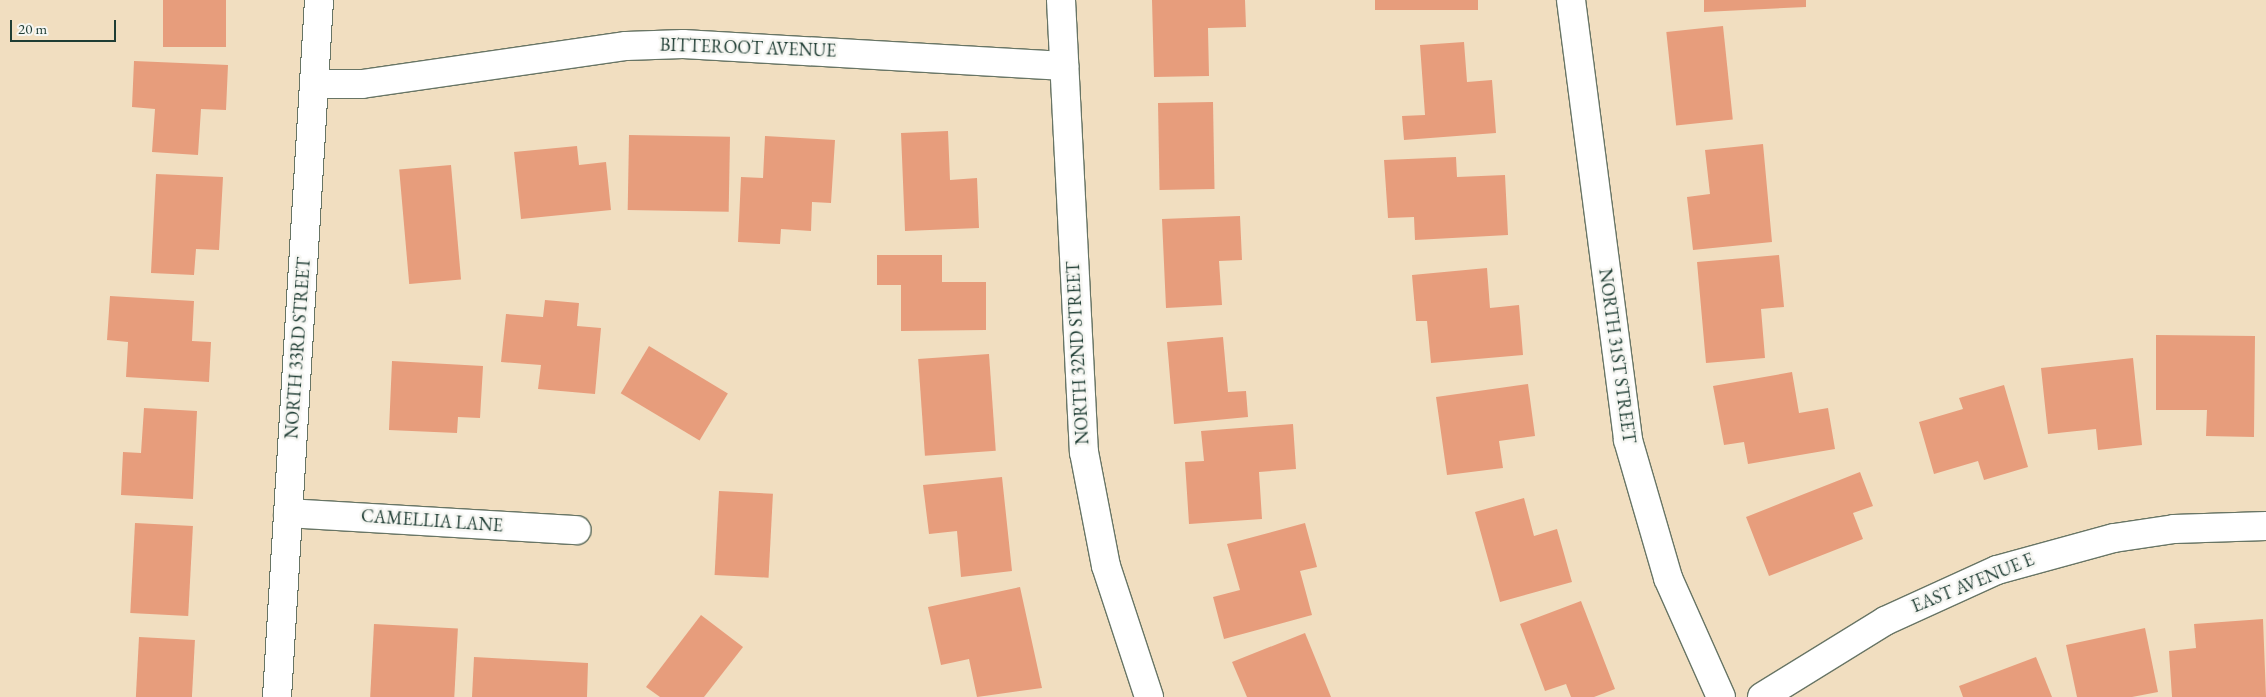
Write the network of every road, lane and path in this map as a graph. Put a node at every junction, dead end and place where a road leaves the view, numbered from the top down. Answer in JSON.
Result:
{"nodes":[{"id":1,"x":319,"y":0,"type":"edge"},
{"id":2,"x":1061,"y":0,"type":"edge"},
{"id":3,"x":1571,"y":0,"type":"edge"},
{"id":4,"x":1064,"y":66,"type":"junction"},
{"id":5,"x":314,"y":84,"type":"junction"},
{"id":6,"x":288,"y":513,"type":"junction"},
{"id":7,"x":2266,"y":526,"type":"edge"},
{"id":8,"x":576,"y":530,"type":"dead end"},
{"id":9,"x":277,"y":697,"type":"edge"},
{"id":10,"x":1149,"y":697,"type":"edge"},
{"id":11,"x":1721,"y":697,"type":"edge"},
{"id":12,"x":1762,"y":697,"type":"edge"}],
"edges":[{"from":1,"to":5,"type":"street","name":"NORTH 33RD STREET"},
{"from":2,"to":4,"type":"street","name":"NORTH 32ND STREET"},
{"from":3,"to":11,"type":"street","name":"NORTH 31ST STREET"},
{"from":4,"to":5,"type":"street","name":"BITTEROOT AVENUE"},
{"from":4,"to":10,"type":"street","name":"NORTH 32ND STREET"},
{"from":5,"to":6,"type":"street","name":"NORTH 33RD STREET"},
{"from":6,"to":8,"type":"street","name":"CAMELLIA LANE"},
{"from":6,"to":9,"type":"street","name":"NORTH 33RD STREET"},
{"from":7,"to":12,"type":"street","name":"EAST AVENUE E"}]}
